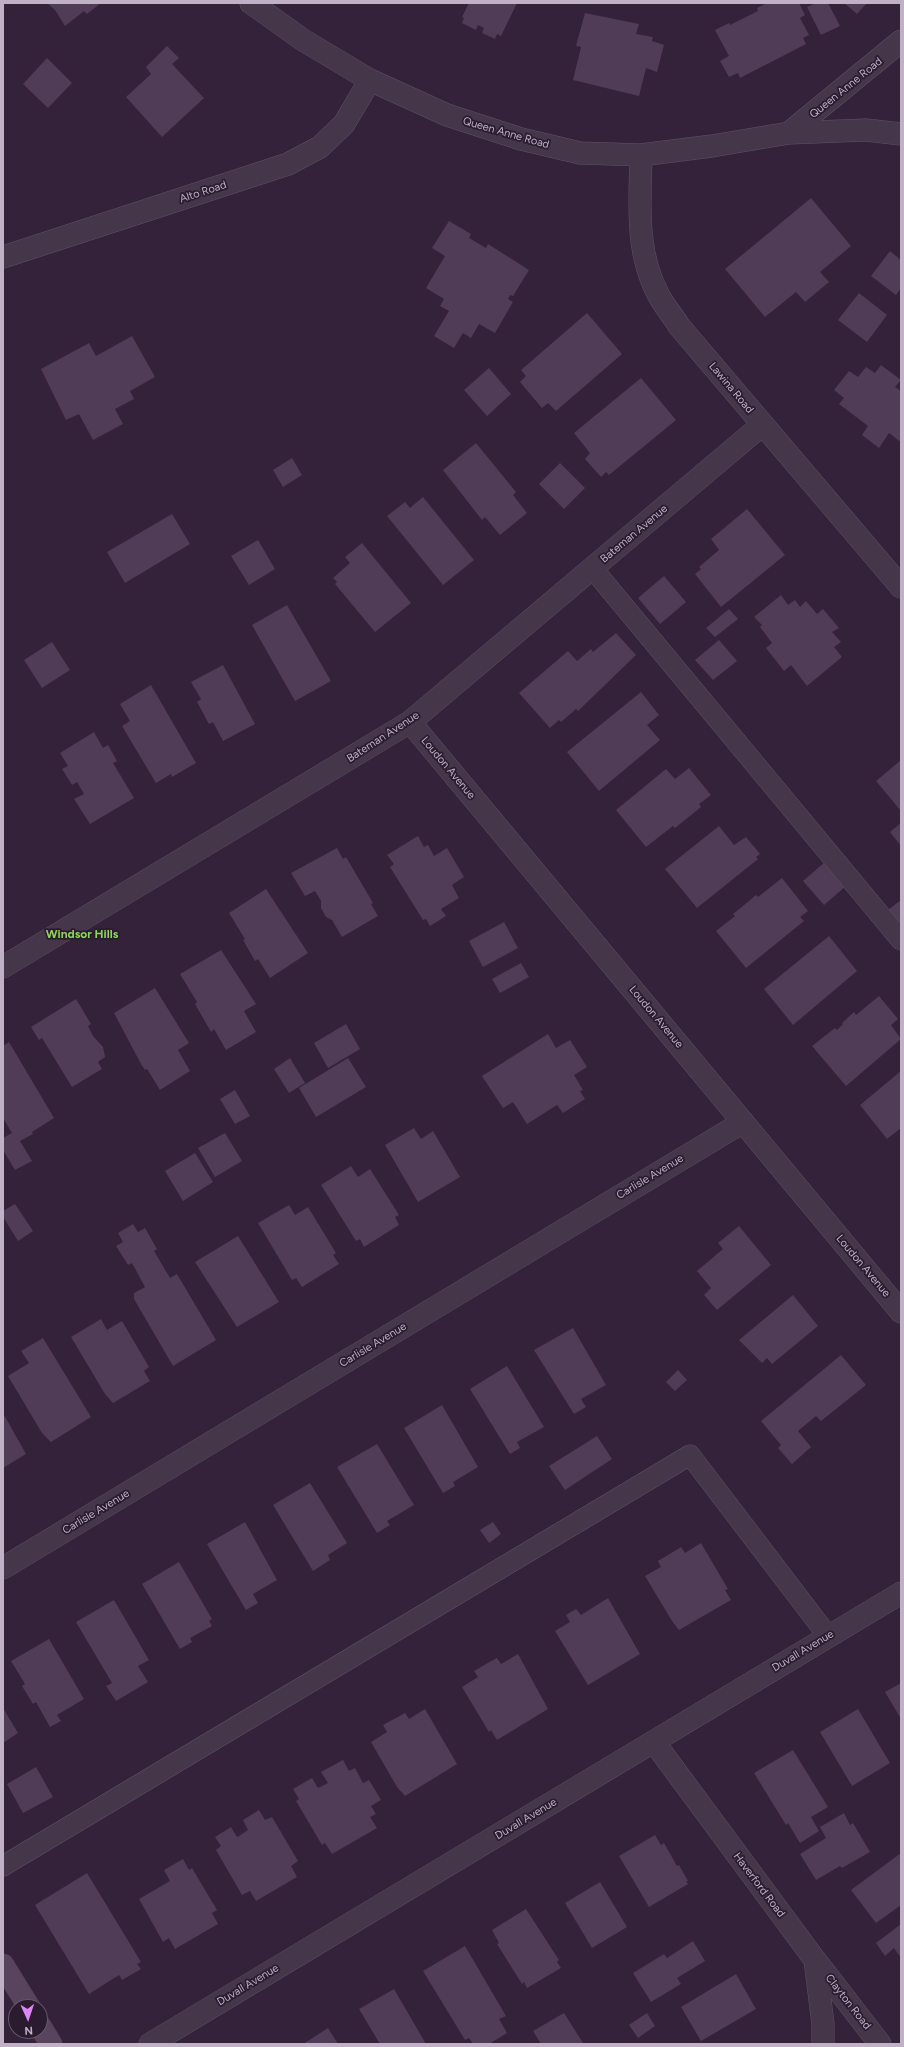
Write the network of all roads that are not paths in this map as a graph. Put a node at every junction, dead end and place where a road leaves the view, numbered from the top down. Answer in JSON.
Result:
{"nodes":[{"id":1,"x":250,"y":3,"type":"edge"},
{"id":2,"x":901,"y":41,"type":"edge"},
{"id":3,"x":370,"y":80,"type":"junction"},
{"id":4,"x":789,"y":133,"type":"junction"},
{"id":5,"x":901,"y":134,"type":"edge"},
{"id":6,"x":641,"y":155,"type":"junction"},
{"id":7,"x":3,"y":257,"type":"edge"},
{"id":8,"x":762,"y":425,"type":"junction"},
{"id":9,"x":593,"y":568,"type":"junction"},
{"id":10,"x":901,"y":587,"type":"edge"},
{"id":11,"x":410,"y":722,"type":"junction"},
{"id":12,"x":901,"y":940,"type":"edge"},
{"id":13,"x":3,"y":967,"type":"edge"},
{"id":14,"x":743,"y":1122,"type":"junction"},
{"id":15,"x":901,"y":1312,"type":"edge"},
{"id":16,"x":3,"y":1568,"type":"edge"},
{"id":17,"x":901,"y":1593,"type":"edge"},
{"id":18,"x":828,"y":1636,"type":"junction"},
{"id":19,"x":654,"y":1742,"type":"junction"},
{"id":20,"x":3,"y":1866,"type":"edge"},
{"id":21,"x":815,"y":1960,"type":"junction"},
{"id":22,"x":3,"y":1965,"type":"edge"},
{"id":23,"x":23,"y":1999,"type":"edge"},
{"id":24,"x":150,"y":2044,"type":"edge"},
{"id":25,"x":823,"y":2044,"type":"edge"},
{"id":26,"x":880,"y":2044,"type":"edge"}],
"edges":[{"from":1,"to":3,"type":"street","name":"Queen Anne Road"},
{"from":2,"to":4,"type":"street","name":"Queen Anne Road"},
{"from":3,"to":6,"type":"street","name":"Queen Anne Road"},
{"from":3,"to":7,"type":"street","name":"Alto Road"},
{"from":4,"to":5,"type":"street","name":"Queen Anne Road"},
{"from":4,"to":6,"type":"street","name":"Queen Anne Road"},
{"from":6,"to":8,"type":"street","name":"Lawina Road"},
{"from":8,"to":9,"type":"street","name":"Bateman Avenue"},
{"from":8,"to":10,"type":"street","name":"Lawina Road"},
{"from":9,"to":11,"type":"street","name":"Bateman Avenue"},
{"from":9,"to":12,"type":"lane"},
{"from":11,"to":13,"type":"street","name":"Bateman Avenue"},
{"from":11,"to":14,"type":"street","name":"Loudon Avenue"},
{"from":14,"to":15,"type":"street","name":"Loudon Avenue"},
{"from":14,"to":16,"type":"street","name":"Carlisle Avenue"},
{"from":17,"to":18,"type":"street","name":"Duvall Avenue"},
{"from":18,"to":19,"type":"street","name":"Duvall Avenue"},
{"from":18,"to":20,"type":"lane"},
{"from":19,"to":21,"type":"street","name":"Haverford Road"},
{"from":19,"to":24,"type":"street","name":"Duvall Avenue"},
{"from":21,"to":25,"type":"street","name":"Haverford Road"},
{"from":21,"to":26,"type":"street","name":"Clayton Road"},
{"from":22,"to":23,"type":"street"}]}
